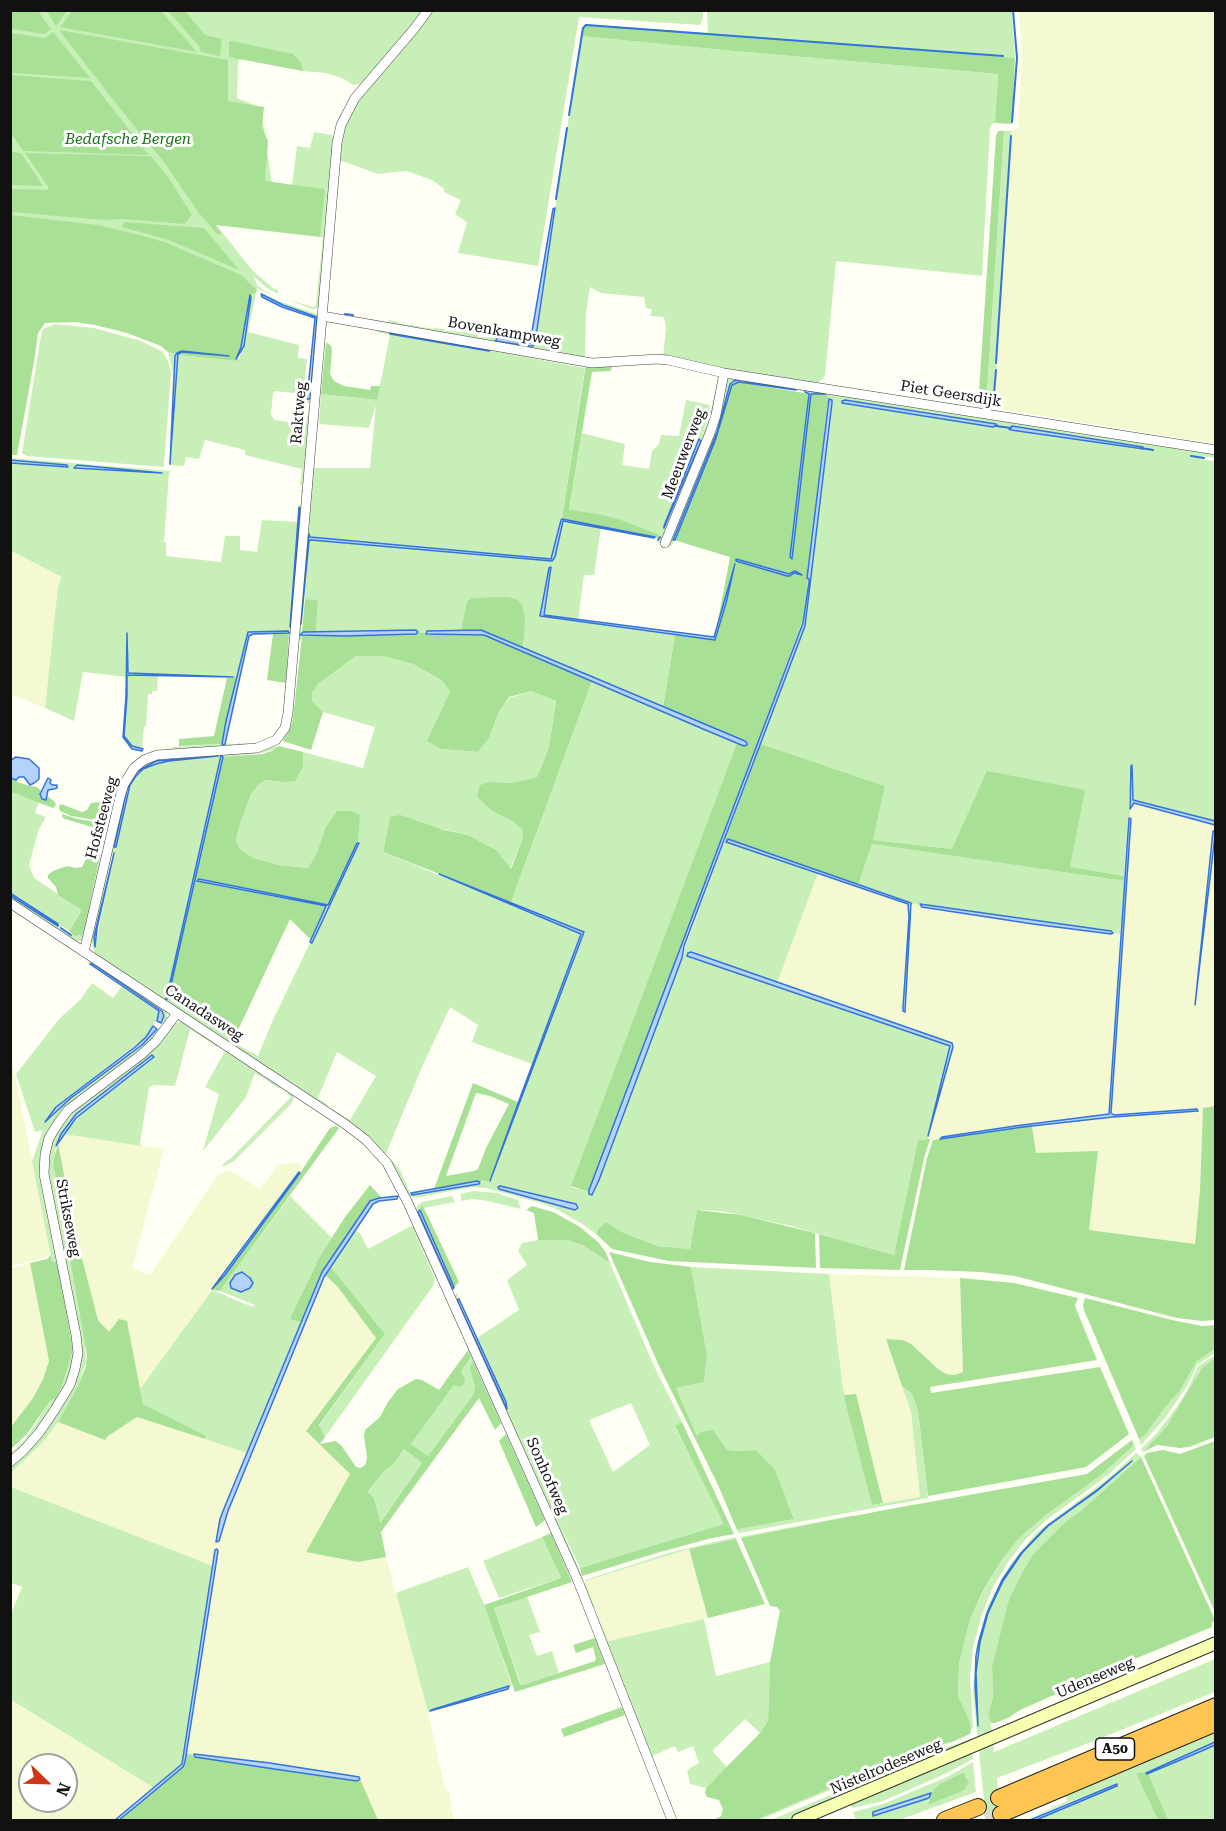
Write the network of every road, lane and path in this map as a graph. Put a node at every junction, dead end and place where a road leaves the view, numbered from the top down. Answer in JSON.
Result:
{"nodes":[{"id":1,"x":428,"y":10,"type":"edge"},
{"id":2,"x":322,"y":316,"type":"junction"},
{"id":3,"x":682,"y":363,"type":"joint"},
{"id":4,"x":724,"y":373,"type":"junction"},
{"id":5,"x":1215,"y":450,"type":"edge"},
{"id":6,"x":665,"y":543,"type":"dead end"},
{"id":7,"x":276,"y":740,"type":"joint"},
{"id":8,"x":10,"y":903,"type":"edge"},
{"id":9,"x":84,"y":952,"type":"junction"},
{"id":10,"x":177,"y":1013,"type":"junction"},
{"id":11,"x":378,"y":1152,"type":"joint"},
{"id":12,"x":10,"y":1462,"type":"edge"},
{"id":13,"x":1215,"y":1643,"type":"edge"},
{"id":14,"x":1215,"y":1706,"type":"edge"},
{"id":15,"x":1215,"y":1724,"type":"edge"},
{"id":16,"x":985,"y":1741,"type":"joint"},
{"id":17,"x":978,"y":1807,"type":"dead end"},
{"id":18,"x":672,"y":1821,"type":"edge"},
{"id":19,"x":798,"y":1821,"type":"edge"},
{"id":20,"x":945,"y":1821,"type":"edge"}],
"edges":[{"from":1,"to":2,"type":"street","name":"Raktweg"},
{"from":2,"to":3,"type":"street","name":"Bovenkampweg"},
{"from":2,"to":7,"type":"street","name":"Raktweg"},
{"from":3,"to":4,"type":"street","name":"Piet Geersdijk"},
{"from":4,"to":5,"type":"street","name":"Piet Geersdijk"},
{"from":4,"to":6,"type":"street","name":"Meeuwerweg"},
{"from":7,"to":9,"type":"street","name":"Hofsteeweg"},
{"from":8,"to":9,"type":"street","name":"Canadasweg"},
{"from":9,"to":10,"type":"street","name":"Canadasweg"},
{"from":10,"to":11,"type":"street","name":"Canadasweg"},
{"from":10,"to":12,"type":"street","name":"Strikseweg"},
{"from":11,"to":18,"type":"street","name":"Sonhofweg"},
{"from":13,"to":16,"type":"street","name":"Udenseweg"},
{"from":14,"to":15,"type":"highway","number":"A50"},
{"from":16,"to":19,"type":"street","name":"Nistelrodeseweg"},
{"from":17,"to":20,"type":"highway"}]}
